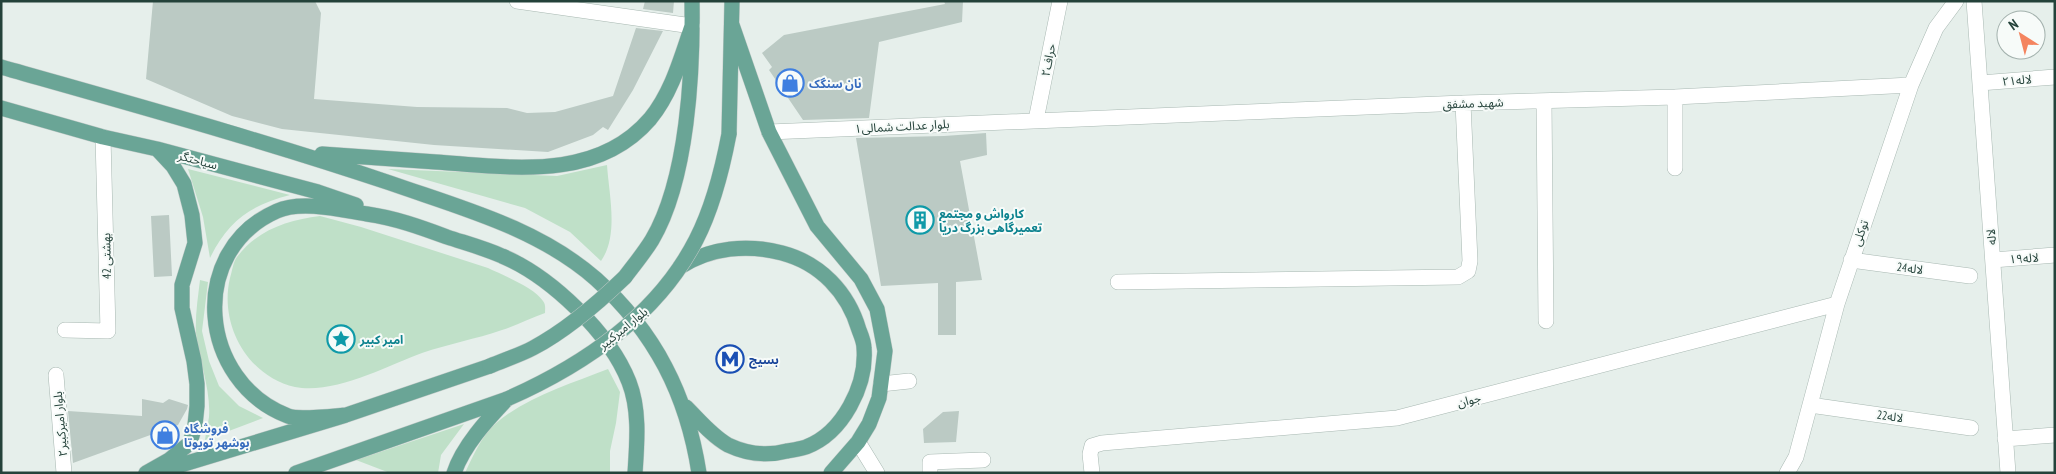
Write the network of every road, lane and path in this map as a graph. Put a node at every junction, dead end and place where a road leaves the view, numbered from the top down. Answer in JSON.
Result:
{"nodes":[{"id":1,"x":517,"y":1,"type":"edge"},
{"id":2,"x":692,"y":1,"type":"edge"},
{"id":3,"x":732,"y":1,"type":"edge"},
{"id":4,"x":1060,"y":1,"type":"edge"},
{"id":5,"x":1956,"y":1,"type":"edge"},
{"id":6,"x":1974,"y":1,"type":"edge"},
{"id":7,"x":732,"y":25,"type":"junction"},
{"id":8,"x":692,"y":26,"type":"junction"},
{"id":9,"x":1,"y":67,"type":"edge"},
{"id":10,"x":2055,"y":77,"type":"edge"},
{"id":11,"x":1980,"y":83,"type":"junction"},
{"id":12,"x":1911,"y":85,"type":"junction"},
{"id":13,"x":1675,"y":98,"type":"junction"},
{"id":14,"x":1544,"y":101,"type":"junction"},
{"id":15,"x":1463,"y":103,"type":"junction"},
{"id":16,"x":1,"y":108,"type":"edge"},
{"id":17,"x":1036,"y":120,"type":"junction"},
{"id":18,"x":769,"y":132,"type":"junction"},
{"id":19,"x":103,"y":137,"type":"junction"},
{"id":20,"x":157,"y":149,"type":"junction"},
{"id":21,"x":299,"y":152,"type":"junction"},
{"id":22,"x":1675,"y":168,"type":"dead end"},
{"id":23,"x":393,"y":218,"type":"junction"},
{"id":24,"x":2055,"y":255,"type":"edge"},
{"id":25,"x":1851,"y":260,"type":"junction"},
{"id":26,"x":1992,"y":260,"type":"junction"},
{"id":27,"x":680,"y":266,"type":"junction"},
{"id":28,"x":1970,"y":276,"type":"dead end"},
{"id":29,"x":1118,"y":282,"type":"dead end"},
{"id":30,"x":1837,"y":304,"type":"junction"},
{"id":31,"x":1546,"y":321,"type":"dead end"},
{"id":32,"x":65,"y":330,"type":"dead end"},
{"id":33,"x":56,"y":375,"type":"dead end"},
{"id":34,"x":908,"y":381,"type":"dead end"},
{"id":35,"x":881,"y":384,"type":"junction"},
{"id":36,"x":507,"y":399,"type":"junction"},
{"id":37,"x":683,"y":403,"type":"junction"},
{"id":38,"x":1810,"y":405,"type":"junction"},
{"id":39,"x":346,"y":415,"type":"junction"},
{"id":40,"x":1971,"y":428,"type":"dead end"},
{"id":41,"x":2055,"y":435,"type":"edge"},
{"id":42,"x":2005,"y":439,"type":"junction"},
{"id":43,"x":858,"y":442,"type":"junction"},
{"id":44,"x":983,"y":460,"type":"dead end"},
{"id":45,"x":64,"y":473,"type":"edge"},
{"id":46,"x":146,"y":473,"type":"edge"},
{"id":47,"x":157,"y":473,"type":"edge"},
{"id":48,"x":296,"y":473,"type":"edge"},
{"id":49,"x":454,"y":473,"type":"edge"},
{"id":50,"x":635,"y":473,"type":"edge"},
{"id":51,"x":699,"y":473,"type":"edge"},
{"id":52,"x":831,"y":473,"type":"edge"},
{"id":53,"x":877,"y":473,"type":"edge"},
{"id":54,"x":930,"y":473,"type":"edge"},
{"id":55,"x":1092,"y":473,"type":"edge"},
{"id":56,"x":1787,"y":473,"type":"edge"},
{"id":57,"x":2008,"y":473,"type":"edge"}],
"edges":[{"from":1,"to":8,"type":"street"},
{"from":2,"to":8,"type":"main road"},
{"from":3,"to":7,"type":"main road","name":"بلوار امیرکبیر"},
{"from":4,"to":17,"type":"street","name":"حراف۲"},
{"from":5,"to":12,"type":"street","name":"توکلی"},
{"from":6,"to":11,"type":"street","name":"لاله"},
{"from":7,"to":18,"type":"main road"},
{"from":7,"to":27,"type":"main road","name":"بلوار امیرکبیر","bridge":true},
{"from":8,"to":21,"type":"main road"},
{"from":8,"to":39,"type":"main road","bridge":true},
{"from":9,"to":21,"type":"main road"},
{"from":10,"to":11,"type":"street","name":"لاله۲۱"},
{"from":11,"to":26,"type":"street","name":"لاله"},
{"from":12,"to":13,"type":"street","name":"شهید مشفق"},
{"from":12,"to":25,"type":"street","name":"توکلی"},
{"from":13,"to":14,"type":"street","name":"شهید مشفق"},
{"from":13,"to":22,"type":"street"},
{"from":14,"to":15,"type":"street","name":"شهید مشفق"},
{"from":14,"to":31,"type":"street"},
{"from":15,"to":17,"type":"street","name":"شهید مشفق"},
{"from":15,"to":29,"type":"street"},
{"from":16,"to":19,"type":"main road","name":"سیاحتگر"},
{"from":17,"to":18,"type":"street","name":"بلوار عدالت شمالی۱"},
{"from":18,"to":35,"type":"main road"},
{"from":19,"to":20,"type":"main road","name":"سیاحتگر"},
{"from":19,"to":32,"type":"street","name":"42 بهشتی"},
{"from":20,"to":23,"type":"main road","name":"سیاحتگر"},
{"from":20,"to":46,"type":"main road"},
{"from":21,"to":37,"type":"main road"},
{"from":23,"to":39,"type":"main road"},
{"from":23,"to":50,"type":"main road"},
{"from":24,"to":26,"type":"street","name":"لاله۱۹"},
{"from":25,"to":28,"type":"street","name":"24لاله"},
{"from":25,"to":30,"type":"street","name":"توکلی"},
{"from":26,"to":42,"type":"street","name":"لاله"},
{"from":27,"to":36,"type":"main road","name":"بلوار امیرکبیر","bridge":true},
{"from":27,"to":37,"type":"main road"},
{"from":30,"to":38,"type":"street","name":"توکلی"},
{"from":30,"to":55,"type":"street","name":"جوان"},
{"from":33,"to":45,"type":"street","name":"۲بلوار امیرکبیر"},
{"from":34,"to":35,"type":"street"},
{"from":35,"to":43,"type":"main road"},
{"from":36,"to":48,"type":"main road","name":"بلوار امیرکبیر"},
{"from":36,"to":49,"type":"main road"},
{"from":37,"to":51,"type":"main road"},
{"from":38,"to":40,"type":"street","name":"22لاله"},
{"from":38,"to":56,"type":"street","name":"توکلی"},
{"from":39,"to":47,"type":"main road"},
{"from":41,"to":42,"type":"street"},
{"from":42,"to":57,"type":"street","name":"لاله"},
{"from":43,"to":52,"type":"main road"},
{"from":43,"to":53,"type":"street"},
{"from":44,"to":54,"type":"street"}]}
